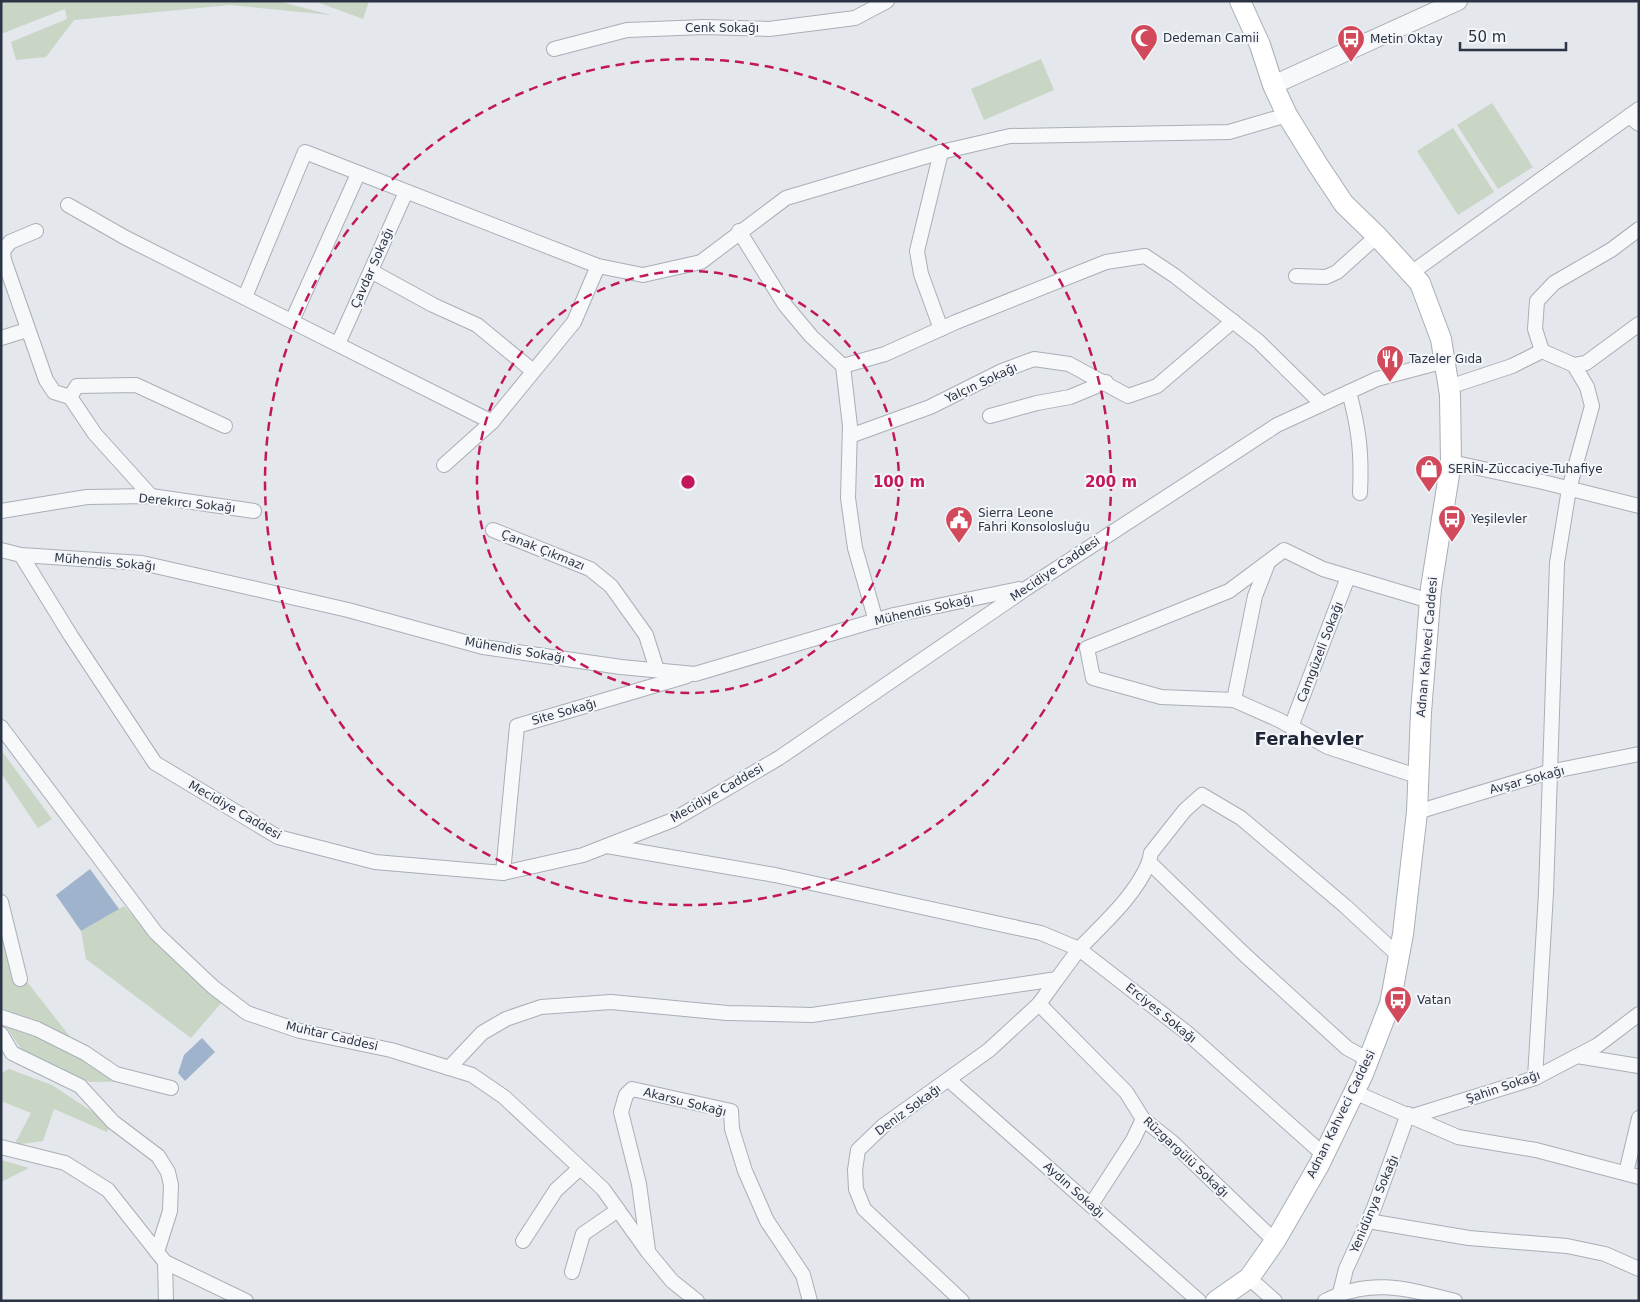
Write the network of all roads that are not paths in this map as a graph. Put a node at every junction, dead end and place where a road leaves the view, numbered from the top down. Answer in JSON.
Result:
{"nodes":[{"id":1,"x":887,"y":1,"type":"edge"},
{"id":2,"x":1240,"y":1,"type":"edge"},
{"id":3,"x":1458,"y":1,"type":"edge"},
{"id":4,"x":554,"y":49,"type":"dead end"},
{"id":5,"x":1272,"y":84,"type":"junction"},
{"id":6,"x":1287,"y":115,"type":"junction"},
{"id":7,"x":1635,"y":116,"type":"edge"},
{"id":8,"x":942,"y":152,"type":"junction"},
{"id":9,"x":358,"y":174,"type":"junction"},
{"id":10,"x":406,"y":192,"type":"junction"},
{"id":11,"x":68,"y":205,"type":"dead end"},
{"id":12,"x":1639,"y":229,"type":"edge"},
{"id":13,"x":739,"y":231,"type":"junction"},
{"id":14,"x":36,"y":232,"type":"dead end"},
{"id":15,"x":1377,"y":236,"type":"junction"},
{"id":16,"x":598,"y":266,"type":"junction"},
{"id":17,"x":371,"y":271,"type":"junction"},
{"id":18,"x":1411,"y":273,"type":"junction"},
{"id":19,"x":1296,"y":276,"type":"dead end"},
{"id":20,"x":245,"y":297,"type":"junction"},
{"id":21,"x":292,"y":321,"type":"junction"},
{"id":22,"x":1233,"y":321,"type":"junction"},
{"id":23,"x":1639,"y":324,"type":"edge"},
{"id":24,"x":941,"y":329,"type":"junction"},
{"id":25,"x":27,"y":330,"type":"junction"},
{"id":26,"x":1,"y":338,"type":"edge"},
{"id":27,"x":338,"y":344,"type":"junction"},
{"id":28,"x":1542,"y":351,"type":"junction"},
{"id":29,"x":1445,"y":361,"type":"junction"},
{"id":30,"x":1574,"y":365,"type":"junction"},
{"id":31,"x":843,"y":366,"type":"junction"},
{"id":32,"x":534,"y":371,"type":"junction"},
{"id":33,"x":1106,"y":382,"type":"junction"},
{"id":34,"x":1449,"y":387,"type":"junction"},
{"id":35,"x":1350,"y":392,"type":"junction"},
{"id":36,"x":70,"y":397,"type":"junction"},
{"id":37,"x":1322,"y":404,"type":"junction"},
{"id":38,"x":990,"y":416,"type":"dead end"},
{"id":39,"x":492,"y":422,"type":"junction"},
{"id":40,"x":225,"y":426,"type":"dead end"},
{"id":41,"x":850,"y":436,"type":"junction"},
{"id":42,"x":1451,"y":462,"type":"junction"},
{"id":43,"x":444,"y":465,"type":"dead end"},
{"id":44,"x":1569,"y":489,"type":"junction"},
{"id":45,"x":1360,"y":492,"type":"dead end"},
{"id":46,"x":151,"y":496,"type":"junction"},
{"id":47,"x":1639,"y":506,"type":"edge"},
{"id":48,"x":1,"y":510,"type":"edge"},
{"id":49,"x":254,"y":511,"type":"dead end"},
{"id":50,"x":493,"y":530,"type":"dead end"},
{"id":51,"x":1,"y":550,"type":"edge"},
{"id":52,"x":21,"y":555,"type":"junction"},
{"id":53,"x":1269,"y":562,"type":"junction"},
{"id":54,"x":1348,"y":577,"type":"junction"},
{"id":55,"x":1027,"y":588,"type":"junction"},
{"id":56,"x":1430,"y":601,"type":"junction"},
{"id":57,"x":876,"y":621,"type":"junction"},
{"id":58,"x":657,"y":670,"type":"junction"},
{"id":59,"x":695,"y":674,"type":"junction"},
{"id":60,"x":1234,"y":700,"type":"junction"},
{"id":61,"x":1,"y":727,"type":"edge"},
{"id":62,"x":1291,"y":727,"type":"junction"},
{"id":63,"x":1639,"y":754,"type":"edge"},
{"id":64,"x":1549,"y":772,"type":"junction"},
{"id":65,"x":1420,"y":777,"type":"junction"},
{"id":66,"x":1417,"y":812,"type":"junction"},
{"id":67,"x":607,"y":846,"type":"junction"},
{"id":68,"x":1149,"y":862,"type":"junction"},
{"id":69,"x":503,"y":873,"type":"junction"},
{"id":70,"x":1,"y":902,"type":"edge"},
{"id":71,"x":1079,"y":949,"type":"junction"},
{"id":72,"x":1399,"y":956,"type":"junction"},
{"id":73,"x":20,"y":979,"type":"dead end"},
{"id":74,"x":1057,"y":979,"type":"junction"},
{"id":75,"x":1039,"y":1004,"type":"junction"},
{"id":76,"x":1639,"y":1014,"type":"edge"},
{"id":77,"x":1,"y":1017,"type":"edge"},
{"id":78,"x":1,"y":1034,"type":"edge"},
{"id":79,"x":1576,"y":1056,"type":"junction"},
{"id":80,"x":1369,"y":1060,"type":"junction"},
{"id":81,"x":1639,"y":1066,"type":"edge"},
{"id":82,"x":449,"y":1068,"type":"junction"},
{"id":83,"x":1535,"y":1078,"type":"junction"},
{"id":84,"x":950,"y":1080,"type":"junction"},
{"id":85,"x":171,"y":1088,"type":"dead end"},
{"id":86,"x":1354,"y":1092,"type":"junction"},
{"id":87,"x":1411,"y":1115,"type":"junction"},
{"id":88,"x":1639,"y":1118,"type":"edge"},
{"id":89,"x":1143,"y":1119,"type":"junction"},
{"id":90,"x":1,"y":1147,"type":"edge"},
{"id":91,"x":1324,"y":1154,"type":"junction"},
{"id":92,"x":580,"y":1168,"type":"junction"},
{"id":93,"x":1632,"y":1175,"type":"edge"},
{"id":94,"x":1090,"y":1205,"type":"junction"},
{"id":95,"x":618,"y":1210,"type":"junction"},
{"id":96,"x":1368,"y":1221,"type":"junction"},
{"id":97,"x":523,"y":1241,"type":"dead end"},
{"id":98,"x":1275,"y":1241,"type":"junction"},
{"id":99,"x":648,"y":1252,"type":"junction"},
{"id":100,"x":161,"y":1257,"type":"junction"},
{"id":101,"x":1639,"y":1269,"type":"edge"},
{"id":102,"x":572,"y":1272,"type":"dead end"},
{"id":103,"x":1249,"y":1278,"type":"junction"},
{"id":104,"x":1340,"y":1293,"type":"junction"},
{"id":105,"x":1416,"y":1295,"type":"edge"},
{"id":106,"x":166,"y":1301,"type":"edge"},
{"id":107,"x":246,"y":1301,"type":"edge"},
{"id":108,"x":697,"y":1301,"type":"edge"},
{"id":109,"x":810,"y":1301,"type":"edge"},
{"id":110,"x":962,"y":1301,"type":"edge"},
{"id":111,"x":1199,"y":1301,"type":"edge"},
{"id":112,"x":1216,"y":1301,"type":"edge"},
{"id":113,"x":1275,"y":1301,"type":"edge"},
{"id":114,"x":1325,"y":1301,"type":"edge"},
{"id":115,"x":1455,"y":1301,"type":"edge"}],
"edges":[{"from":1,"to":4,"type":"street","name":"Cenk Sokağı"},
{"from":2,"to":5,"type":"main road","name":"Adnan Kahveci Caddesi"},
{"from":3,"to":5,"type":"street"},
{"from":5,"to":6,"type":"main road","name":"Adnan Kahveci Caddesi"},
{"from":6,"to":8,"type":"street"},
{"from":6,"to":15,"type":"main road","name":"Adnan Kahveci Caddesi"},
{"from":7,"to":18,"type":"street"},
{"from":8,"to":13,"type":"street"},
{"from":8,"to":24,"type":"street"},
{"from":9,"to":10,"type":"street"},
{"from":9,"to":20,"type":"street"},
{"from":9,"to":21,"type":"street"},
{"from":10,"to":16,"type":"street"},
{"from":10,"to":17,"type":"street","name":"Çavdar Sokağı"},
{"from":11,"to":20,"type":"street"},
{"from":12,"to":28,"type":"street"},
{"from":13,"to":16,"type":"street"},
{"from":13,"to":31,"type":"street"},
{"from":14,"to":25,"type":"street"},
{"from":15,"to":18,"type":"main road","name":"Adnan Kahveci Caddesi"},
{"from":15,"to":19,"type":"street"},
{"from":16,"to":32,"type":"street"},
{"from":17,"to":27,"type":"street","name":"Çavdar Sokağı"},
{"from":17,"to":32,"type":"street"},
{"from":18,"to":29,"type":"main road","name":"Adnan Kahveci Caddesi"},
{"from":20,"to":21,"type":"street"},
{"from":21,"to":27,"type":"street"},
{"from":22,"to":24,"type":"street"},
{"from":22,"to":33,"type":"street","name":"Yalçın Sokağı"},
{"from":22,"to":37,"type":"street"},
{"from":23,"to":30,"type":"street"},
{"from":24,"to":31,"type":"street"},
{"from":25,"to":26,"type":"street"},
{"from":25,"to":36,"type":"street"},
{"from":27,"to":39,"type":"street"},
{"from":28,"to":30,"type":"street"},
{"from":28,"to":34,"type":"street"},
{"from":29,"to":34,"type":"main road","name":"Adnan Kahveci Caddesi"},
{"from":29,"to":35,"type":"street","name":"Mecidiye Caddesi"},
{"from":30,"to":44,"type":"street"},
{"from":31,"to":41,"type":"street"},
{"from":32,"to":39,"type":"street"},
{"from":33,"to":38,"type":"street"},
{"from":33,"to":41,"type":"street","name":"Yalçın Sokağı"},
{"from":34,"to":42,"type":"main road","name":"Adnan Kahveci Caddesi"},
{"from":35,"to":37,"type":"street","name":"Mecidiye Caddesi"},
{"from":35,"to":45,"type":"street"},
{"from":36,"to":40,"type":"street"},
{"from":36,"to":46,"type":"street"},
{"from":37,"to":55,"type":"street","name":"Mecidiye Caddesi"},
{"from":39,"to":43,"type":"street"},
{"from":41,"to":57,"type":"street"},
{"from":42,"to":44,"type":"street"},
{"from":42,"to":56,"type":"main road","name":"Adnan Kahveci Caddesi"},
{"from":44,"to":47,"type":"street"},
{"from":44,"to":64,"type":"street"},
{"from":46,"to":48,"type":"street","name":"Derekırcı Sokağı"},
{"from":46,"to":49,"type":"street","name":"Derekırcı Sokağı"},
{"from":50,"to":58,"type":"street","name":"Çanak Çıkmazı"},
{"from":51,"to":52,"type":"street","name":"Mühendis Sokağı"},
{"from":52,"to":58,"type":"street","name":"Mühendis Sokağı"},
{"from":52,"to":69,"type":"street","name":"Mecidiye Caddesi"},
{"from":53,"to":54,"type":"street"},
{"from":53,"to":60,"type":"street"},
{"from":53,"to":60,"type":"street"},
{"from":54,"to":56,"type":"street"},
{"from":54,"to":62,"type":"street","name":"Camgüzeli Sokağı"},
{"from":55,"to":57,"type":"street","name":"Mühendis Sokağı"},
{"from":55,"to":67,"type":"street","name":"Mecidiye Caddesi"},
{"from":56,"to":65,"type":"main road","name":"Adnan Kahveci Caddesi"},
{"from":57,"to":59,"type":"street","name":"Mühendis Sokağı"},
{"from":58,"to":59,"type":"street","name":"Mühendis Sokağı"},
{"from":59,"to":69,"type":"street","name":"Site Sokağı"},
{"from":60,"to":62,"type":"street"},
{"from":61,"to":82,"type":"street","name":"Muhtar Caddesi"},
{"from":62,"to":65,"type":"street"},
{"from":63,"to":64,"type":"street","name":"Avşar Sokağı"},
{"from":64,"to":66,"type":"street","name":"Avşar Sokağı"},
{"from":64,"to":83,"type":"street"},
{"from":65,"to":66,"type":"main road","name":"Adnan Kahveci Caddesi"},
{"from":66,"to":72,"type":"main road","name":"Adnan Kahveci Caddesi"},
{"from":67,"to":69,"type":"street","name":"Mecidiye Caddesi"},
{"from":67,"to":71,"type":"street","name":"Erciyes Sokağı"},
{"from":68,"to":71,"type":"street"},
{"from":68,"to":72,"type":"street"},
{"from":68,"to":80,"type":"street"},
{"from":70,"to":73,"type":"street"},
{"from":71,"to":74,"type":"street","name":"Deniz Sokağı"},
{"from":71,"to":91,"type":"street","name":"Erciyes Sokağı"},
{"from":72,"to":80,"type":"main road","name":"Adnan Kahveci Caddesi"},
{"from":74,"to":75,"type":"street","name":"Deniz Sokağı"},
{"from":74,"to":82,"type":"street"},
{"from":75,"to":84,"type":"street","name":"Deniz Sokağı"},
{"from":75,"to":89,"type":"street","name":"Rüzgargülü Sokağı"},
{"from":76,"to":79,"type":"street","name":"Şahin Sokağı"},
{"from":77,"to":85,"type":"street"},
{"from":78,"to":100,"type":"street"},
{"from":79,"to":81,"type":"street"},
{"from":79,"to":83,"type":"street","name":"Şahin Sokağı"},
{"from":80,"to":86,"type":"main road","name":"Adnan Kahveci Caddesi"},
{"from":82,"to":92,"type":"street","name":"Muhtar Caddesi"},
{"from":83,"to":87,"type":"street","name":"Şahin Sokağı"},
{"from":84,"to":94,"type":"street","name":"Aydın Sokağı"},
{"from":84,"to":110,"type":"street","name":"Deniz Sokağı"},
{"from":86,"to":87,"type":"street"},
{"from":86,"to":91,"type":"main road","name":"Adnan Kahveci Caddesi"},
{"from":87,"to":93,"type":"street"},
{"from":87,"to":96,"type":"street","name":"Yenidünya Sokağı"},
{"from":88,"to":93,"type":"street"},
{"from":89,"to":94,"type":"street"},
{"from":89,"to":98,"type":"street","name":"Rüzgargülü Sokağı"},
{"from":90,"to":100,"type":"street"},
{"from":91,"to":98,"type":"main road","name":"Adnan Kahveci Caddesi"},
{"from":92,"to":95,"type":"street","name":"Muhtar Caddesi"},
{"from":92,"to":97,"type":"street"},
{"from":94,"to":111,"type":"street","name":"Aydın Sokağı"},
{"from":95,"to":99,"type":"street","name":"Muhtar Caddesi"},
{"from":95,"to":102,"type":"street"},
{"from":96,"to":101,"type":"street"},
{"from":96,"to":104,"type":"street","name":"Yenidünya Sokağı"},
{"from":98,"to":103,"type":"main road","name":"Adnan Kahveci Caddesi"},
{"from":99,"to":108,"type":"street","name":"Muhtar Caddesi"},
{"from":99,"to":109,"type":"street","name":"Akarsu Sokağı"},
{"from":100,"to":106,"type":"street"},
{"from":100,"to":107,"type":"street"},
{"from":103,"to":112,"type":"main road","name":"Adnan Kahveci Caddesi"},
{"from":103,"to":113,"type":"street"},
{"from":104,"to":105,"type":"street"},
{"from":104,"to":114,"type":"street"},
{"from":105,"to":115,"type":"street"}]}
